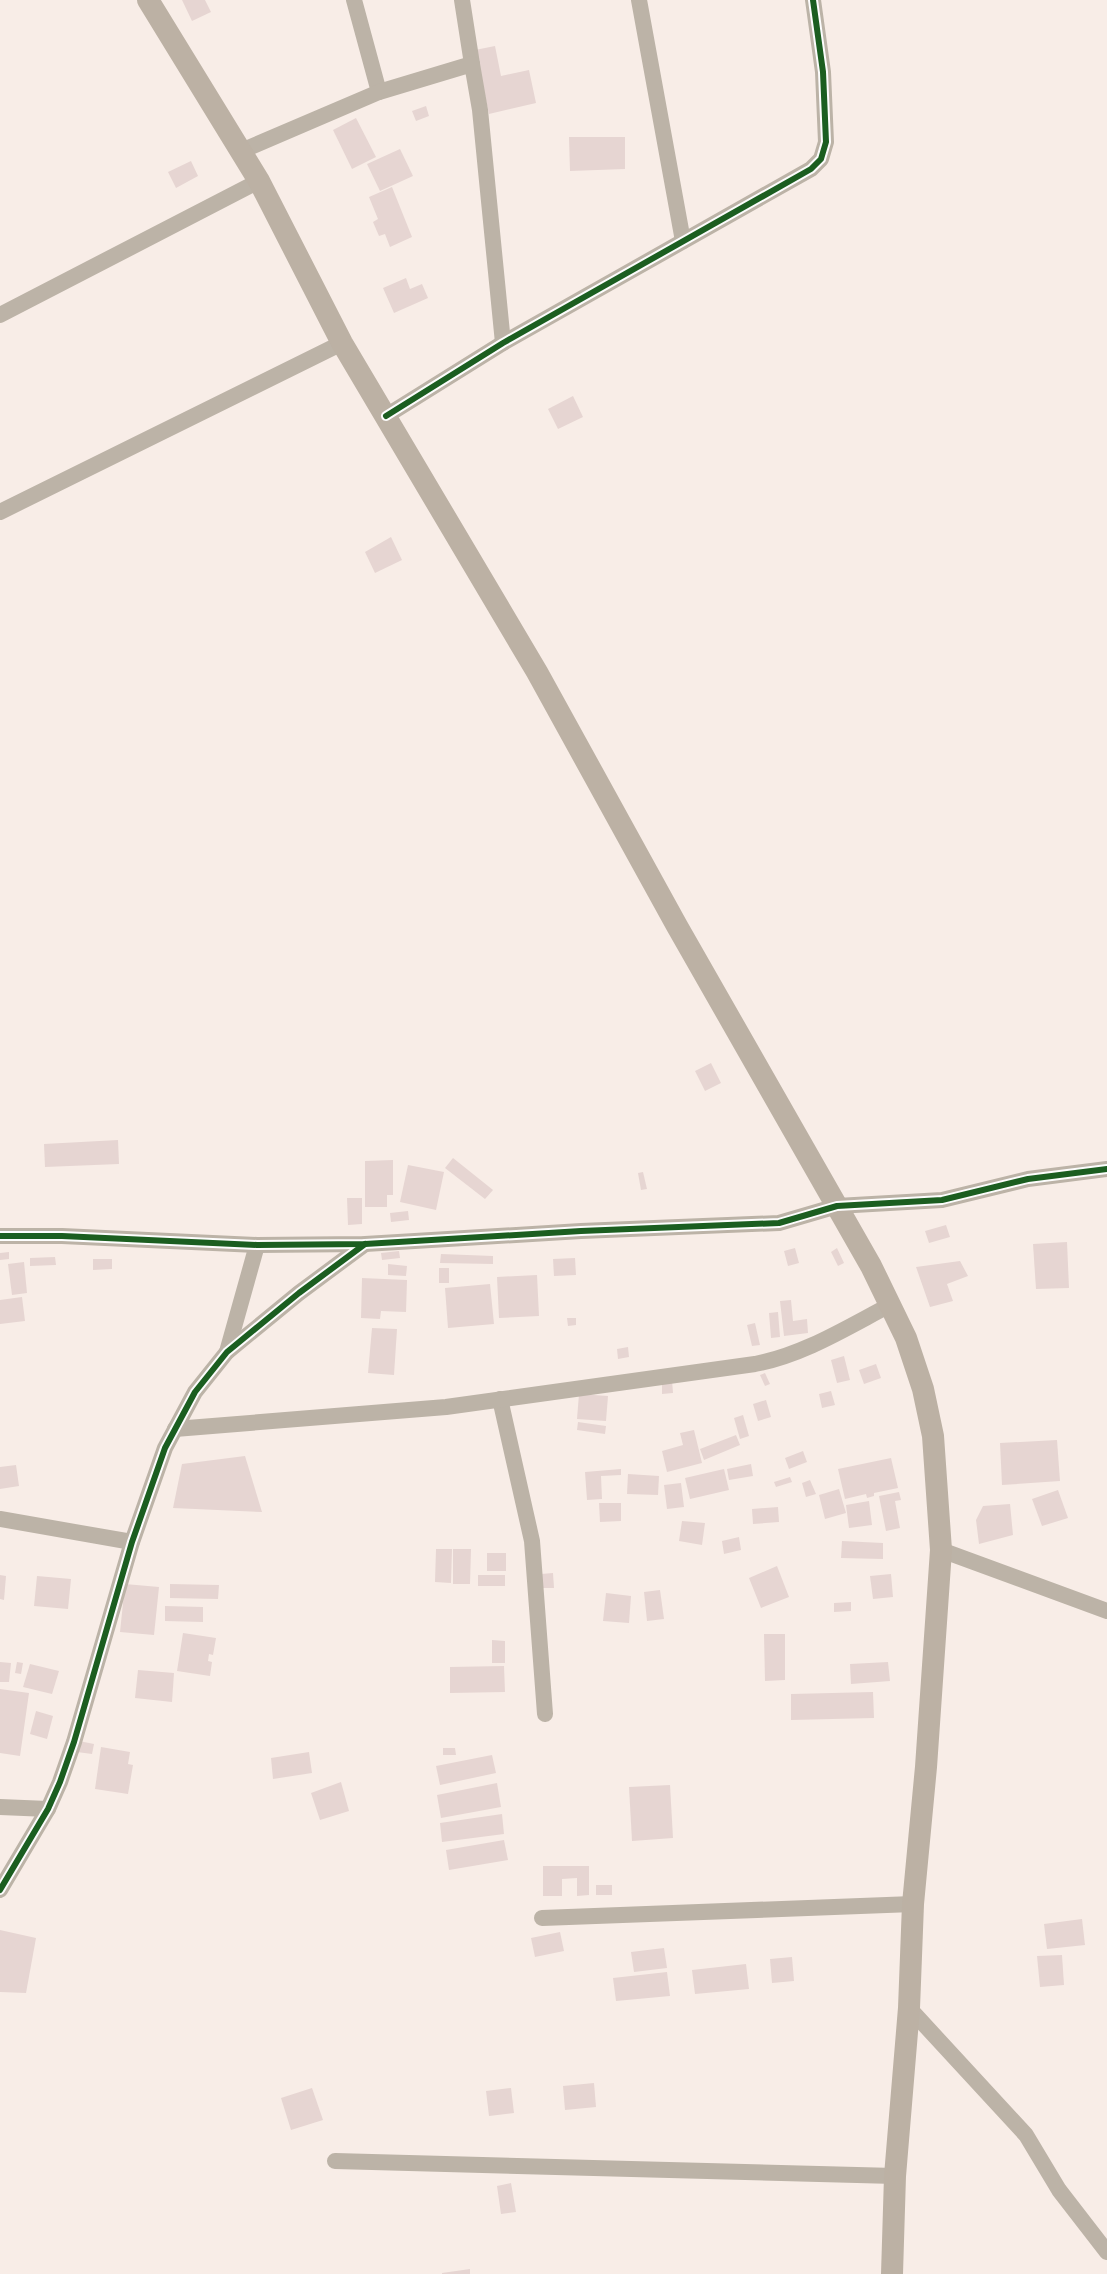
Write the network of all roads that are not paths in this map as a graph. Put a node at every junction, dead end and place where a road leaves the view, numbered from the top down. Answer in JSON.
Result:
{"nodes":[{"id":1,"x":148,"y":0,"type":"edge"},
{"id":2,"x":354,"y":0,"type":"edge"},
{"id":3,"x":462,"y":0,"type":"edge"},
{"id":4,"x":639,"y":0,"type":"edge"},
{"id":5,"x":813,"y":0,"type":"edge"},
{"id":6,"x":472,"y":64,"type":"junction"},
{"id":7,"x":379,"y":92,"type":"junction"},
{"id":8,"x":241,"y":151,"type":"junction"},
{"id":9,"x":260,"y":181,"type":"junction"},
{"id":10,"x":683,"y":241,"type":"junction"},
{"id":11,"x":0,"y":315,"type":"edge"},
{"id":12,"x":342,"y":343,"type":"junction"},
{"id":13,"x":503,"y":343,"type":"junction"},
{"id":14,"x":386,"y":416,"type":"junction"},
{"id":15,"x":0,"y":512,"type":"edge"},
{"id":16,"x":1107,"y":1169,"type":"edge"},
{"id":17,"x":837,"y":1206,"type":"junction"},
{"id":18,"x":0,"y":1236,"type":"edge"},
{"id":19,"x":365,"y":1244,"type":"junction"},
{"id":20,"x":257,"y":1245,"type":"junction"},
{"id":21,"x":890,"y":1305,"type":"junction"},
{"id":22,"x":227,"y":1352,"type":"junction"},
{"id":23,"x":500,"y":1399,"type":"junction"},
{"id":24,"x":175,"y":1429,"type":"junction"},
{"id":25,"x":0,"y":1519,"type":"edge"},
{"id":26,"x":132,"y":1542,"type":"junction"},
{"id":27,"x":941,"y":1550,"type":"junction"},
{"id":28,"x":1107,"y":1611,"type":"edge"},
{"id":29,"x":545,"y":1714,"type":"dead end"},
{"id":30,"x":0,"y":1807,"type":"edge"},
{"id":31,"x":48,"y":1809,"type":"junction"},
{"id":32,"x":0,"y":1890,"type":"edge"},
{"id":33,"x":913,"y":1904,"type":"junction"},
{"id":34,"x":542,"y":1917,"type":"dead end"},
{"id":35,"x":909,"y":2008,"type":"junction"},
{"id":36,"x":335,"y":2161,"type":"dead end"},
{"id":37,"x":895,"y":2176,"type":"junction"},
{"id":38,"x":1107,"y":2252,"type":"edge"},
{"id":39,"x":892,"y":2274,"type":"edge"}],
"edges":[{"from":1,"to":8,"type":"main road"},
{"from":2,"to":7,"type":"street"},
{"from":3,"to":6,"type":"street"},
{"from":4,"to":10,"type":"street"},
{"from":5,"to":10,"type":"street"},
{"from":6,"to":7,"type":"street"},
{"from":6,"to":13,"type":"street"},
{"from":7,"to":8,"type":"street"},
{"from":8,"to":9,"type":"main road"},
{"from":9,"to":11,"type":"street"},
{"from":9,"to":12,"type":"main road"},
{"from":10,"to":13,"type":"street"},
{"from":12,"to":14,"type":"main road"},
{"from":12,"to":15,"type":"street"},
{"from":13,"to":14,"type":"street"},
{"from":14,"to":17,"type":"main road"},
{"from":16,"to":17,"type":"street"},
{"from":17,"to":19,"type":"street"},
{"from":17,"to":21,"type":"main road"},
{"from":18,"to":20,"type":"street"},
{"from":19,"to":20,"type":"street"},
{"from":19,"to":22,"type":"street"},
{"from":20,"to":22,"type":"street"},
{"from":21,"to":23,"type":"street"},
{"from":21,"to":27,"type":"main road"},
{"from":22,"to":24,"type":"street"},
{"from":23,"to":24,"type":"street"},
{"from":23,"to":29,"type":"street"},
{"from":24,"to":26,"type":"street"},
{"from":25,"to":26,"type":"street"},
{"from":26,"to":31,"type":"street"},
{"from":27,"to":28,"type":"street"},
{"from":27,"to":33,"type":"main road"},
{"from":30,"to":31,"type":"street"},
{"from":31,"to":32,"type":"street"},
{"from":33,"to":34,"type":"street"},
{"from":33,"to":35,"type":"main road"},
{"from":35,"to":37,"type":"main road"},
{"from":35,"to":38,"type":"street"},
{"from":36,"to":37,"type":"street"},
{"from":37,"to":39,"type":"main road"}]}
